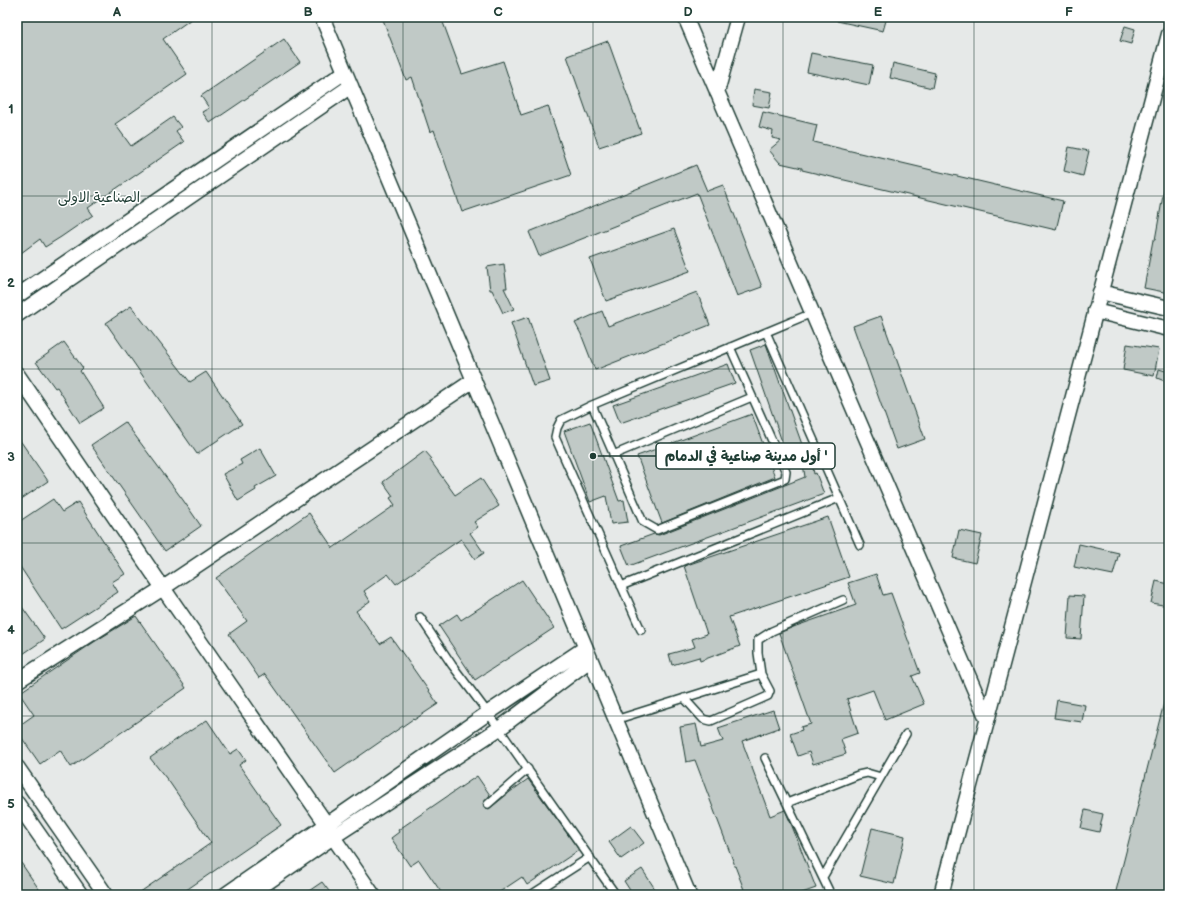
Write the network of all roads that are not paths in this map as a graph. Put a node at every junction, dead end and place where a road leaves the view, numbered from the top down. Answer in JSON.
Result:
{"nodes":[{"id":1,"x":322,"y":17,"type":"edge"},
{"id":2,"x":685,"y":17,"type":"edge"},
{"id":3,"x":738,"y":17,"type":"edge"},
{"id":4,"x":1169,"y":34,"type":"edge"},
{"id":5,"x":345,"y":72,"type":"junction"},
{"id":6,"x":351,"y":86,"type":"junction"},
{"id":7,"x":717,"y":92,"type":"junction"},
{"id":8,"x":1100,"y":292,"type":"junction"},
{"id":9,"x":17,"y":296,"type":"edge"},
{"id":10,"x":1169,"y":308,"type":"edge"},
{"id":11,"x":1095,"y":311,"type":"junction"},
{"id":12,"x":812,"y":313,"type":"junction"},
{"id":13,"x":17,"y":315,"type":"edge"},
{"id":14,"x":1169,"y":330,"type":"edge"},
{"id":15,"x":766,"y":332,"type":"junction"},
{"id":16,"x":730,"y":347,"type":"junction"},
{"id":17,"x":17,"y":374,"type":"edge"},
{"id":18,"x":474,"y":380,"type":"junction"},
{"id":19,"x":752,"y":397,"type":"junction"},
{"id":20,"x":592,"y":406,"type":"junction"},
{"id":21,"x":613,"y":455,"type":"junction"},
{"id":22,"x":839,"y":498,"type":"junction"},
{"id":23,"x":860,"y":544,"type":"dead end"},
{"id":24,"x":621,"y":586,"type":"junction"},
{"id":25,"x":163,"y":588,"type":"junction"},
{"id":26,"x":843,"y":600,"type":"dead end"},
{"id":27,"x":420,"y":617,"type":"dead end"},
{"id":28,"x":641,"y":630,"type":"dead end"},
{"id":29,"x":588,"y":654,"type":"junction"},
{"id":30,"x":761,"y":674,"type":"junction"},
{"id":31,"x":17,"y":681,"type":"edge"},
{"id":32,"x":684,"y":698,"type":"junction"},
{"id":33,"x":488,"y":713,"type":"junction"},
{"id":34,"x":987,"y":719,"type":"junction"},
{"id":35,"x":615,"y":720,"type":"junction"},
{"id":36,"x":500,"y":728,"type":"junction"},
{"id":37,"x":906,"y":734,"type":"dead end"},
{"id":38,"x":765,"y":758,"type":"dead end"},
{"id":39,"x":17,"y":767,"type":"edge"},
{"id":40,"x":528,"y":769,"type":"junction"},
{"id":41,"x":881,"y":777,"type":"junction"},
{"id":42,"x":17,"y":803,"type":"edge"},
{"id":43,"x":787,"y":803,"type":"junction"},
{"id":44,"x":488,"y":804,"type":"dead end"},
{"id":45,"x":330,"y":831,"type":"junction"},
{"id":46,"x":590,"y":857,"type":"junction"},
{"id":47,"x":822,"y":877,"type":"junction"},
{"id":48,"x":81,"y":895,"type":"edge"},
{"id":49,"x":106,"y":895,"type":"edge"},
{"id":50,"x":225,"y":895,"type":"edge"},
{"id":51,"x":249,"y":895,"type":"edge"},
{"id":52,"x":373,"y":895,"type":"edge"},
{"id":53,"x":531,"y":895,"type":"edge"},
{"id":54,"x":616,"y":895,"type":"edge"},
{"id":55,"x":689,"y":895,"type":"edge"},
{"id":56,"x":831,"y":895,"type":"edge"},
{"id":57,"x":941,"y":895,"type":"edge"}],
"edges":[{"from":1,"to":5,"type":"street"},
{"from":2,"to":7,"type":"street"},
{"from":3,"to":7,"type":"street"},
{"from":4,"to":8,"type":"street"},
{"from":5,"to":6,"type":"street"},
{"from":5,"to":9,"type":"street"},
{"from":6,"to":13,"type":"street"},
{"from":6,"to":18,"type":"street"},
{"from":7,"to":12,"type":"street"},
{"from":8,"to":10,"type":"street"},
{"from":8,"to":11,"type":"street"},
{"from":11,"to":14,"type":"street"},
{"from":11,"to":34,"type":"street"},
{"from":12,"to":15,"type":"lane"},
{"from":12,"to":34,"type":"street"},
{"from":15,"to":16,"type":"lane"},
{"from":15,"to":22,"type":"lane"},
{"from":16,"to":19,"type":"lane"},
{"from":16,"to":20,"type":"lane"},
{"from":17,"to":25,"type":"street"},
{"from":18,"to":25,"type":"street"},
{"from":18,"to":29,"type":"street"},
{"from":19,"to":21,"type":"lane"},
{"from":19,"to":21,"type":"lane"},
{"from":20,"to":21,"type":"lane"},
{"from":20,"to":24,"type":"lane"},
{"from":22,"to":23,"type":"lane"},
{"from":22,"to":24,"type":"lane"},
{"from":24,"to":28,"type":"lane"},
{"from":25,"to":31,"type":"street"},
{"from":25,"to":45,"type":"street"},
{"from":26,"to":30,"type":"lane"},
{"from":27,"to":33,"type":"lane"},
{"from":29,"to":33,"type":"street"},
{"from":29,"to":35,"type":"street"},
{"from":29,"to":36,"type":"street"},
{"from":30,"to":32,"type":"lane"},
{"from":30,"to":32,"type":"lane"},
{"from":32,"to":35,"type":"lane"},
{"from":33,"to":36,"type":"lane"},
{"from":33,"to":45,"type":"street"},
{"from":34,"to":57,"type":"street"},
{"from":35,"to":55,"type":"street"},
{"from":36,"to":40,"type":"lane"},
{"from":36,"to":45,"type":"street"},
{"from":37,"to":41,"type":"lane"},
{"from":38,"to":43,"type":"lane"},
{"from":39,"to":49,"type":"street"},
{"from":40,"to":44,"type":"lane"},
{"from":40,"to":46,"type":"lane"},
{"from":41,"to":43,"type":"lane"},
{"from":41,"to":47,"type":"lane"},
{"from":42,"to":48,"type":"street"},
{"from":43,"to":47,"type":"lane"},
{"from":45,"to":50,"type":"street"},
{"from":45,"to":51,"type":"street"},
{"from":45,"to":52,"type":"street"},
{"from":46,"to":53,"type":"lane"},
{"from":46,"to":54,"type":"lane"},
{"from":47,"to":56,"type":"lane"}]}
